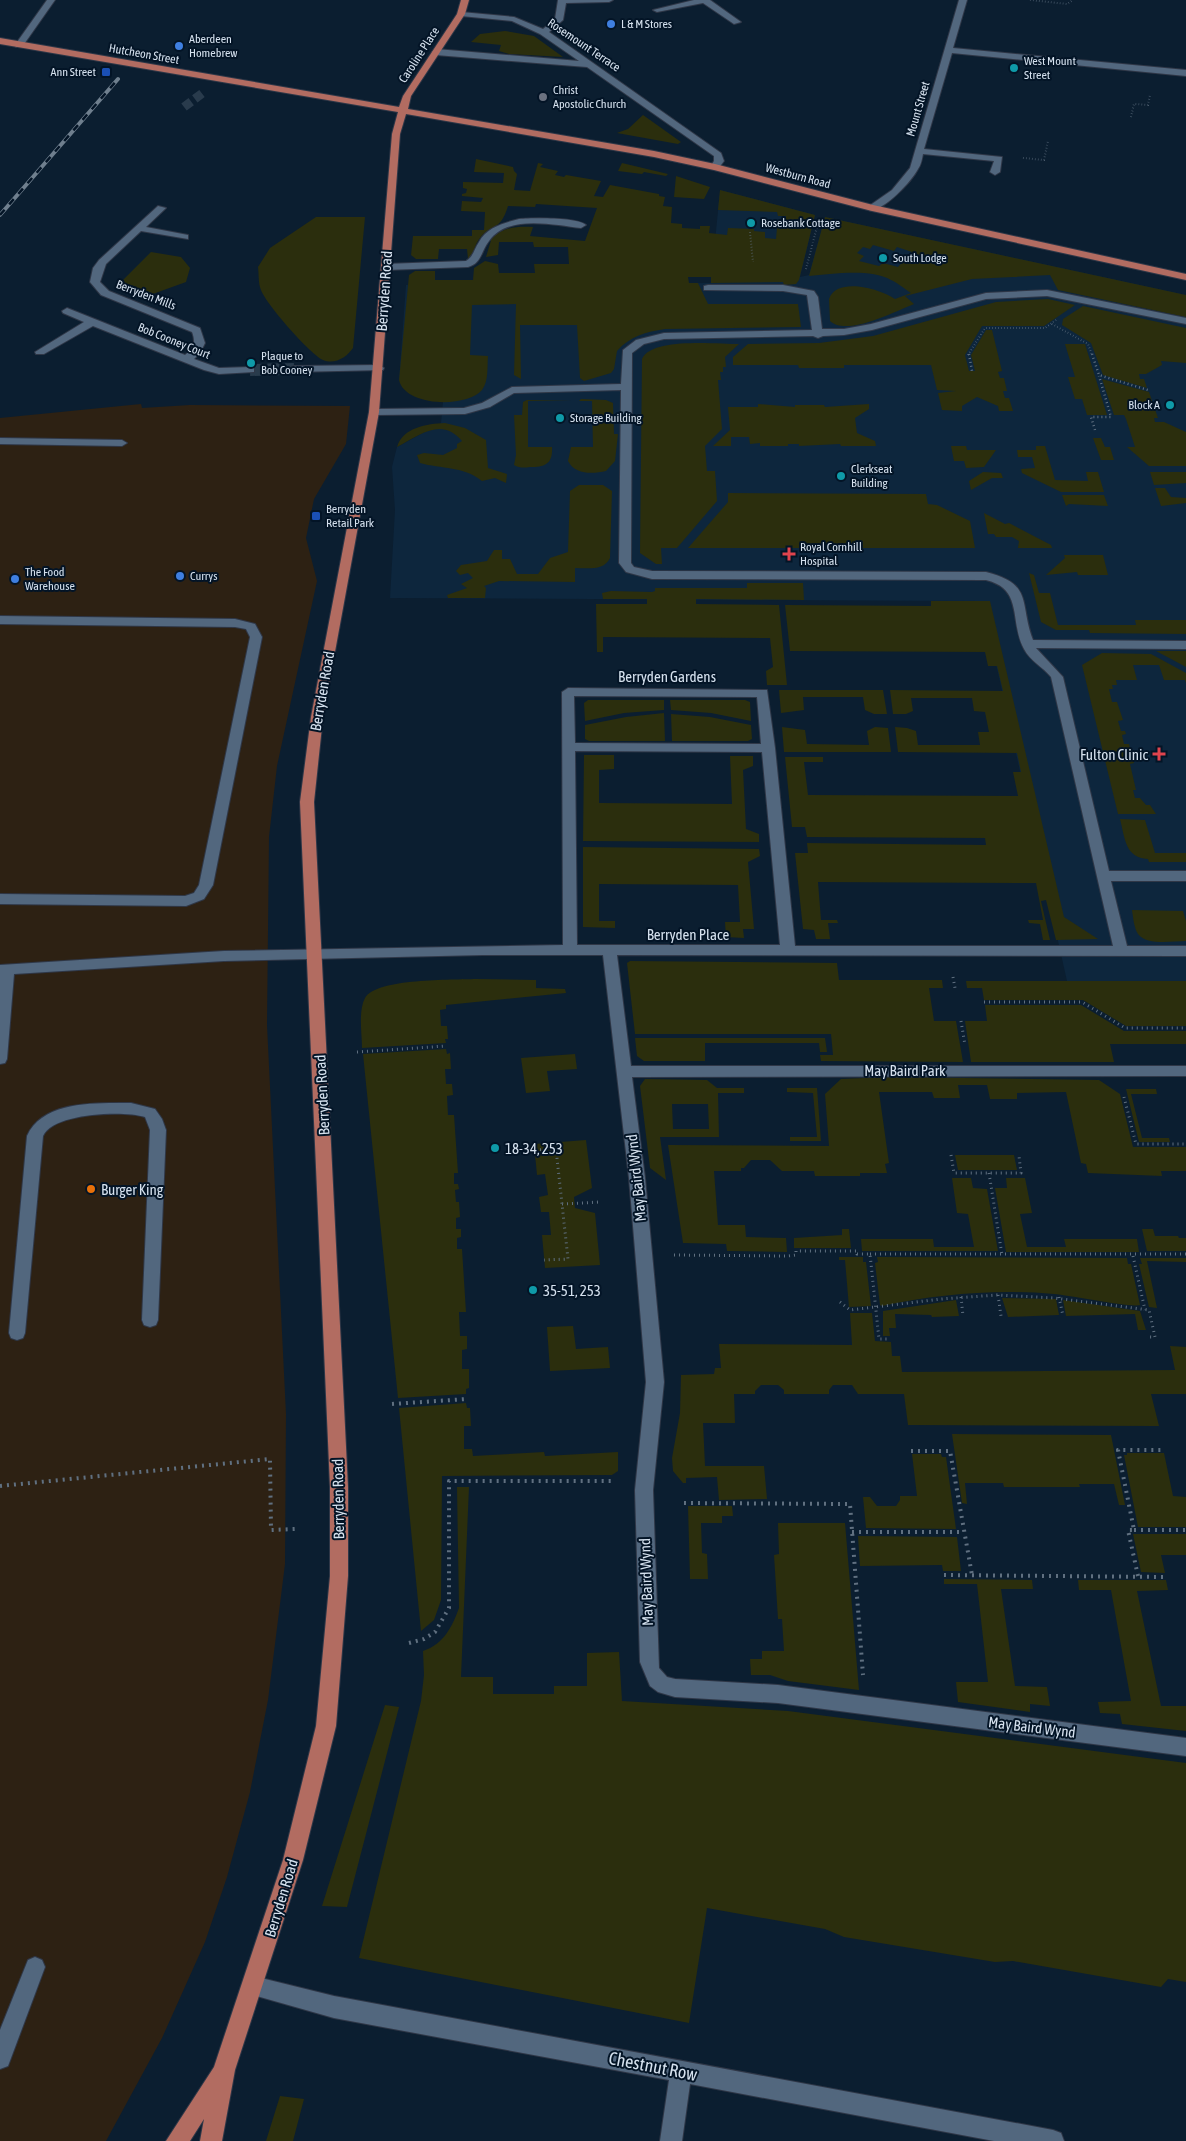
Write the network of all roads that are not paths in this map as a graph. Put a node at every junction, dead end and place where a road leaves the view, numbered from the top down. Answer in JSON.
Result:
{"nodes":[{"id":1,"x":51,"y":0,"type":"edge"},
{"id":2,"x":465,"y":0,"type":"edge"},
{"id":3,"x":562,"y":0,"type":"edge"},
{"id":4,"x":609,"y":0,"type":"edge"},
{"id":5,"x":706,"y":0,"type":"edge"},
{"id":6,"x":963,"y":0,"type":"edge"},
{"id":7,"x":658,"y":10,"type":"dead end"},
{"id":8,"x":461,"y":14,"type":"junction"},
{"id":9,"x":737,"y":22,"type":"dead end"},
{"id":10,"x":543,"y":32,"type":"junction"},
{"id":11,"x":0,"y":41,"type":"edge"},
{"id":12,"x":19,"y":45,"type":"junction"},
{"id":13,"x":948,"y":50,"type":"junction"},
{"id":14,"x":436,"y":52,"type":"junction"},
{"id":15,"x":592,"y":65,"type":"junction"},
{"id":16,"x":1186,"y":72,"type":"edge"},
{"id":17,"x":401,"y":111,"type":"junction"},
{"id":18,"x":919,"y":151,"type":"junction"},
{"id":19,"x":715,"y":167,"type":"junction"},
{"id":20,"x":995,"y":172,"type":"dead end"},
{"id":21,"x":161,"y":208,"type":"dead end"},
{"id":22,"x":872,"y":208,"type":"junction"},
{"id":23,"x":580,"y":225,"type":"dead end"},
{"id":24,"x":139,"y":228,"type":"junction"},
{"id":25,"x":185,"y":237,"type":"dead end"},
{"id":26,"x":386,"y":267,"type":"junction"},
{"id":27,"x":1186,"y":277,"type":"edge"},
{"id":28,"x":708,"y":288,"type":"dead end"},
{"id":29,"x":67,"y":312,"type":"dead end"},
{"id":30,"x":1186,"y":321,"type":"edge"},
{"id":31,"x":92,"y":322,"type":"junction"},
{"id":32,"x":818,"y":335,"type":"junction"},
{"id":33,"x":40,"y":352,"type":"dead end"},
{"id":34,"x":186,"y":359,"type":"junction"},
{"id":35,"x":379,"y":368,"type":"junction"},
{"id":36,"x":294,"y":369,"type":"tunnel mouth"},
{"id":37,"x":250,"y":370,"type":"tunnel mouth"},
{"id":38,"x":625,"y":387,"type":"junction"},
{"id":39,"x":374,"y":412,"type":"junction"},
{"id":40,"x":0,"y":442,"type":"edge"},
{"id":41,"x":122,"y":443,"type":"dead end"},
{"id":42,"x":0,"y":620,"type":"edge"},
{"id":43,"x":1028,"y":644,"type":"junction"},
{"id":44,"x":1186,"y":645,"type":"edge"},
{"id":45,"x":569,"y":747,"type":"junction"},
{"id":46,"x":769,"y":748,"type":"junction"},
{"id":47,"x":1104,"y":876,"type":"junction"},
{"id":48,"x":1186,"y":876,"type":"edge"},
{"id":49,"x":0,"y":899,"type":"edge"},
{"id":50,"x":570,"y":949,"type":"junction"},
{"id":51,"x":610,"y":949,"type":"junction"},
{"id":52,"x":788,"y":950,"type":"junction"},
{"id":53,"x":1121,"y":951,"type":"junction"},
{"id":54,"x":1186,"y":951,"type":"edge"},
{"id":55,"x":314,"y":955,"type":"junction"},
{"id":56,"x":4,"y":969,"type":"edge"},
{"id":57,"x":1,"y":1031,"type":"edge"},
{"id":58,"x":0,"y":1059,"type":"edge"},
{"id":59,"x":1186,"y":1071,"type":"edge"},
{"id":60,"x":625,"y":1072,"type":"junction"},
{"id":61,"x":150,"y":1320,"type":"dead end"},
{"id":62,"x":17,"y":1332,"type":"dead end"},
{"id":63,"x":1186,"y":1746,"type":"edge"},
{"id":64,"x":35,"y":1967,"type":"dead end"},
{"id":65,"x":253,"y":1986,"type":"junction"},
{"id":66,"x":0,"y":2058,"type":"edge"},
{"id":67,"x":224,"y":2070,"type":"junction"},
{"id":68,"x":681,"y":2072,"type":"junction"},
{"id":69,"x":176,"y":2141,"type":"edge"},
{"id":70,"x":211,"y":2141,"type":"edge"},
{"id":71,"x":671,"y":2141,"type":"edge"},
{"id":72,"x":1053,"y":2141,"type":"edge"}],
"edges":[{"from":1,"to":12,"type":"street"},
{"from":2,"to":8,"type":"main road","name":"Caroline Place"},
{"from":3,"to":4,"type":"street"},
{"from":3,"to":10,"type":"street"},
{"from":5,"to":7,"type":"street"},
{"from":5,"to":9,"type":"street"},
{"from":6,"to":13,"type":"street","name":"Mount Street"},
{"from":8,"to":10,"type":"street","name":"Rosemount Terrace"},
{"from":8,"to":14,"type":"main road","name":"Caroline Place"},
{"from":10,"to":15,"type":"street","name":"Rosemount Terrace"},
{"from":11,"to":12,"type":"main road","name":"Hutcheon Street"},
{"from":12,"to":17,"type":"main road","name":"Hutcheon Street"},
{"from":13,"to":16,"type":"street"},
{"from":13,"to":18,"type":"street","name":"Mount Street"},
{"from":14,"to":15,"type":"street"},
{"from":14,"to":17,"type":"main road","name":"Caroline Place"},
{"from":15,"to":19,"type":"street","name":"Rosemount Terrace"},
{"from":17,"to":19,"type":"main road","name":"Westburn Road"},
{"from":17,"to":26,"type":"main road","name":"Berryden Road"},
{"from":18,"to":20,"type":"street"},
{"from":18,"to":22,"type":"street","name":"Mount Street"},
{"from":19,"to":22,"type":"main road","name":"Westburn Road"},
{"from":21,"to":24,"type":"street","name":"Berryden Mills"},
{"from":22,"to":27,"type":"main road","name":"Westburn Road"},
{"from":23,"to":26,"type":"street"},
{"from":24,"to":25,"type":"street"},
{"from":24,"to":34,"type":"street","name":"Berryden Mills"},
{"from":26,"to":35,"type":"main road","name":"Berryden Road"},
{"from":28,"to":32,"type":"street"},
{"from":29,"to":31,"type":"street","name":"Bob Cooney Court"},
{"from":30,"to":32,"type":"street"},
{"from":31,"to":33,"type":"street"},
{"from":31,"to":34,"type":"street","name":"Bob Cooney Court"},
{"from":32,"to":38,"type":"street"},
{"from":34,"to":37,"type":"street","name":"Bob Cooney Court"},
{"from":35,"to":36,"type":"street"},
{"from":35,"to":39,"type":"main road","name":"Berryden Road"},
{"from":38,"to":39,"type":"street"},
{"from":38,"to":43,"type":"street"},
{"from":39,"to":55,"type":"main road","name":"Berryden Road"},
{"from":40,"to":41,"type":"street"},
{"from":42,"to":49,"type":"street"},
{"from":43,"to":44,"type":"street"},
{"from":43,"to":47,"type":"street"},
{"from":45,"to":46,"type":"street"},
{"from":45,"to":46,"type":"street","name":"Berryden Gardens"},
{"from":45,"to":50,"type":"street","name":"Berryden Gardens"},
{"from":46,"to":52,"type":"street","name":"Berryden Gardens"},
{"from":47,"to":48,"type":"street"},
{"from":47,"to":53,"type":"street"},
{"from":50,"to":51,"type":"street","name":"Berryden Place"},
{"from":50,"to":55,"type":"street","name":"Berryden Place"},
{"from":51,"to":52,"type":"street","name":"Berryden Place"},
{"from":51,"to":60,"type":"street","name":"May Baird Wynd"},
{"from":52,"to":53,"type":"street","name":"Berryden Place"},
{"from":53,"to":54,"type":"street","name":"Berryden Place"},
{"from":55,"to":56,"type":"street","name":"Berryden Place"},
{"from":55,"to":65,"type":"main road","name":"Berryden Road"},
{"from":56,"to":57,"type":"street"},
{"from":57,"to":58,"type":"street"},
{"from":59,"to":60,"type":"street","name":"May Baird Park"},
{"from":60,"to":63,"type":"street","name":"May Baird Wynd"},
{"from":61,"to":62,"type":"street"},
{"from":64,"to":66,"type":"street"},
{"from":65,"to":67,"type":"main road","name":"Berryden Road"},
{"from":65,"to":68,"type":"street","name":"Chestnut Row"},
{"from":67,"to":69,"type":"main road","name":"Berryden Road"},
{"from":67,"to":70,"type":"main road","name":"Berryden Road"},
{"from":68,"to":71,"type":"street"},
{"from":68,"to":72,"type":"street","name":"Chestnut Row"}]}
